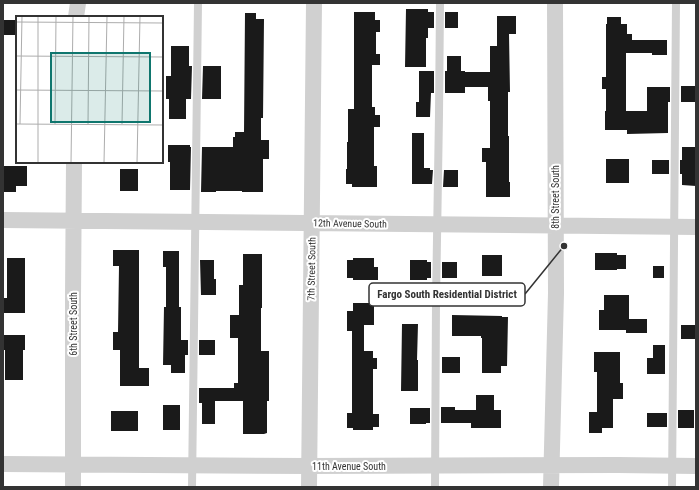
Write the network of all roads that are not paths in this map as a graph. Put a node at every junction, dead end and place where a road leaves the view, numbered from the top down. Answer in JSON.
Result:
{"nodes":[{"id":1,"x":78,"y":3,"type":"edge"},
{"id":2,"x":198,"y":3,"type":"edge"},
{"id":3,"x":314,"y":3,"type":"edge"},
{"id":4,"x":440,"y":3,"type":"edge"},
{"id":5,"x":555,"y":3,"type":"edge"},
{"id":6,"x":676,"y":3,"type":"edge"},
{"id":7,"x":76,"y":16,"type":"edge"},
{"id":8,"x":74,"y":163,"type":"edge"},
{"id":9,"x":3,"y":220,"type":"edge"},
{"id":10,"x":73,"y":221,"type":"junction"},
{"id":11,"x":195,"y":222,"type":"junction"},
{"id":12,"x":312,"y":223,"type":"junction"},
{"id":13,"x":437,"y":224,"type":"junction"},
{"id":14,"x":555,"y":225,"type":"junction"},
{"id":15,"x":674,"y":226,"type":"junction"},
{"id":16,"x":696,"y":227,"type":"edge"},
{"id":17,"x":3,"y":464,"type":"edge"},
{"id":18,"x":73,"y":465,"type":"junction"},
{"id":19,"x":192,"y":465,"type":"junction"},
{"id":20,"x":552,"y":465,"type":"junction"},
{"id":21,"x":673,"y":465,"type":"junction"},
{"id":22,"x":309,"y":466,"type":"junction"},
{"id":23,"x":435,"y":466,"type":"junction"},
{"id":24,"x":696,"y":466,"type":"edge"},
{"id":25,"x":73,"y":487,"type":"edge"},
{"id":26,"x":192,"y":487,"type":"edge"},
{"id":27,"x":309,"y":487,"type":"edge"},
{"id":28,"x":434,"y":487,"type":"edge"},
{"id":29,"x":551,"y":487,"type":"edge"},
{"id":30,"x":672,"y":487,"type":"edge"}],
"edges":[{"from":1,"to":7,"type":"street"},
{"from":2,"to":11,"type":"lane"},
{"from":3,"to":12,"type":"street","name":"7th Street South"},
{"from":4,"to":13,"type":"lane"},
{"from":5,"to":14,"type":"street","name":"8th Street South"},
{"from":6,"to":15,"type":"lane"},
{"from":8,"to":10,"type":"street","name":"6th Street South"},
{"from":9,"to":10,"type":"street","name":"12th Avenue South"},
{"from":10,"to":11,"type":"street","name":"12th Avenue South"},
{"from":10,"to":18,"type":"street","name":"6th Street South"},
{"from":11,"to":12,"type":"street","name":"12th Avenue South"},
{"from":11,"to":19,"type":"lane"},
{"from":12,"to":13,"type":"street","name":"12th Avenue South"},
{"from":12,"to":22,"type":"street","name":"7th Street South"},
{"from":13,"to":14,"type":"street","name":"12th Avenue South"},
{"from":13,"to":23,"type":"lane"},
{"from":14,"to":15,"type":"street","name":"12th Avenue South"},
{"from":14,"to":20,"type":"street","name":"8th Street South"},
{"from":15,"to":16,"type":"street","name":"12th Avenue South"},
{"from":15,"to":21,"type":"lane"},
{"from":17,"to":18,"type":"street","name":"11th Avenue South"},
{"from":18,"to":19,"type":"street","name":"11th Avenue South"},
{"from":18,"to":25,"type":"street","name":"6th Street South"},
{"from":19,"to":22,"type":"street","name":"11th Avenue South"},
{"from":19,"to":26,"type":"lane"},
{"from":20,"to":21,"type":"street","name":"11th Avenue South"},
{"from":20,"to":23,"type":"street","name":"11th Avenue South"},
{"from":20,"to":29,"type":"street","name":"8th Street South"},
{"from":21,"to":24,"type":"street","name":"11th Avenue South"},
{"from":21,"to":30,"type":"lane"},
{"from":22,"to":23,"type":"street","name":"11th Avenue South"},
{"from":22,"to":27,"type":"street","name":"7th Street South"},
{"from":23,"to":28,"type":"lane"}]}
